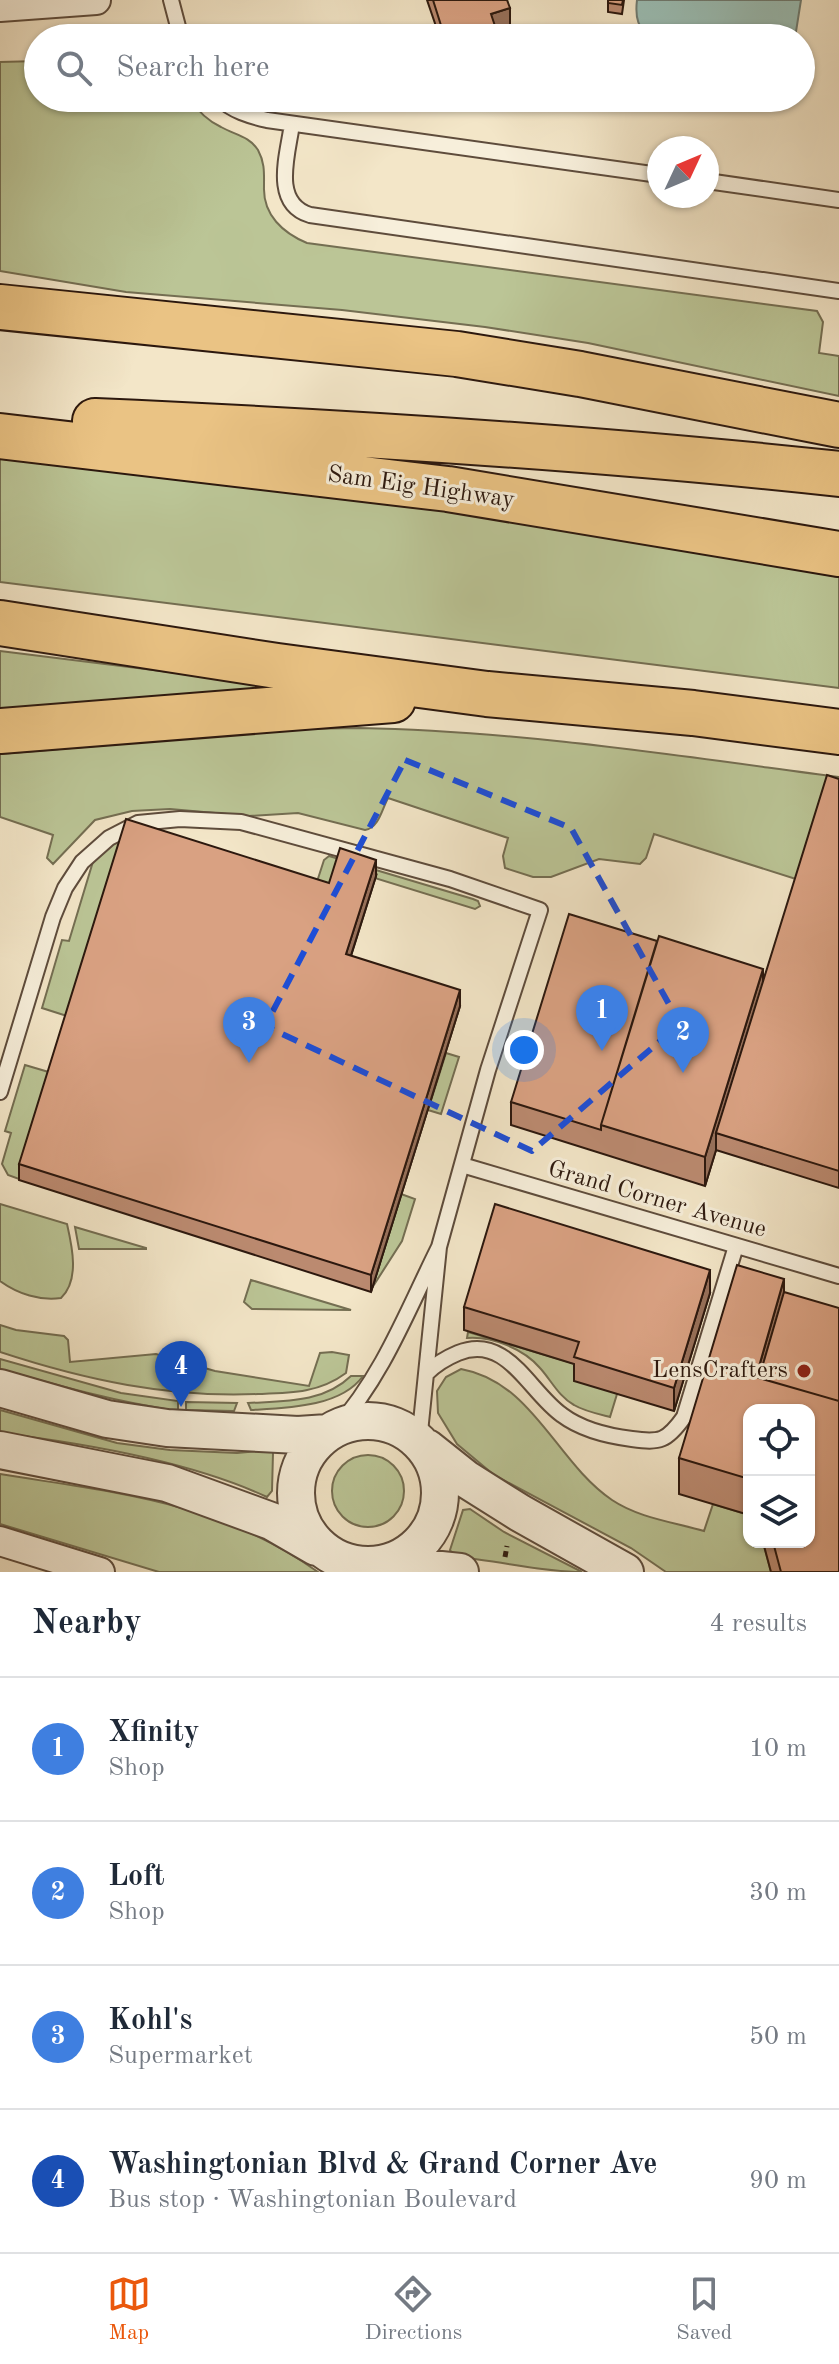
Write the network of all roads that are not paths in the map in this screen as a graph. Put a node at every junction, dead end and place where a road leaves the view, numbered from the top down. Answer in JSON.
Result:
{"nodes":[{"id":1,"x":96,"y":0,"type":"edge"},
{"id":2,"x":171,"y":0,"type":"edge"},
{"id":3,"x":0,"y":7,"type":"edge"},
{"id":4,"x":177,"y":24,"type":"edge"},
{"id":5,"x":241,"y":112,"type":"edge"},
{"id":6,"x":292,"y":124,"type":"junction"},
{"id":7,"x":647,"y":173,"type":"edge"},
{"id":8,"x":719,"y":183,"type":"edge"},
{"id":9,"x":839,"y":200,"type":"edge"},
{"id":10,"x":839,"y":291,"type":"edge"},
{"id":11,"x":0,"y":307,"type":"edge"},
{"id":12,"x":0,"y":416,"type":"edge"},
{"id":13,"x":839,"y":425,"type":"edge"},
{"id":14,"x":0,"y":436,"type":"edge"},
{"id":15,"x":839,"y":474,"type":"edge"},
{"id":16,"x":839,"y":554,"type":"edge"},
{"id":17,"x":0,"y":623,"type":"edge"},
{"id":18,"x":487,"y":694,"type":"junction"},
{"id":19,"x":0,"y":731,"type":"edge"},
{"id":20,"x":839,"y":732,"type":"edge"},
{"id":21,"x":0,"y":1092,"type":"edge"},
{"id":22,"x":462,"y":1165,"type":"junction"},
{"id":23,"x":736,"y":1246,"type":"junction"},
{"id":24,"x":439,"y":1247,"type":"junction"},
{"id":25,"x":839,"y":1276,"type":"edge"},
{"id":26,"x":427,"y":1373,"type":"junction"},
{"id":27,"x":0,"y":1388,"type":"edge"},
{"id":28,"x":332,"y":1430,"type":"junction"},
{"id":29,"x":420,"y":1443,"type":"junction"},
{"id":30,"x":0,"y":1450,"type":"edge"},
{"id":31,"x":0,"y":1541,"type":"edge"},
{"id":32,"x":331,"y":1556,"type":"junction"},
{"id":33,"x":383,"y":1564,"type":"junction"},
{"id":34,"x":100,"y":1572,"type":"edge"},
{"id":35,"x":460,"y":1572,"type":"edge"},
{"id":36,"x":625,"y":1572,"type":"edge"}],
"edges":[{"from":1,"to":3,"type":"street"},
{"from":2,"to":4,"type":"lane"},
{"from":5,"to":6,"type":"lane"},
{"from":6,"to":7,"type":"lane"},
{"from":6,"to":10,"type":"lane"},
{"from":8,"to":9,"type":"lane"},
{"from":11,"to":13,"type":"highway"},
{"from":12,"to":15,"type":"highway"},
{"from":14,"to":16,"type":"highway","name":"Sam Eig Highway"},
{"from":17,"to":18,"type":"highway"},
{"from":18,"to":19,"type":"highway"},
{"from":18,"to":20,"type":"highway"},
{"from":21,"to":22,"type":"lane"},
{"from":22,"to":23,"type":"lane","name":"Grand Corner Avenue"},
{"from":22,"to":24,"type":"lane"},
{"from":23,"to":25,"type":"lane","name":"Grand Corner Avenue"},
{"from":23,"to":26,"type":"lane"},
{"from":24,"to":26,"type":"lane"},
{"from":24,"to":28,"type":"lane"},
{"from":26,"to":29,"type":"lane"},
{"from":27,"to":28,"type":"street"},
{"from":28,"to":29,"type":"street"},
{"from":28,"to":32,"type":"street"},
{"from":29,"to":33,"type":"street"},
{"from":29,"to":36,"type":"street"},
{"from":30,"to":32,"type":"street"},
{"from":31,"to":34,"type":"street"},
{"from":32,"to":33,"type":"street"},
{"from":33,"to":35,"type":"street"}]}
